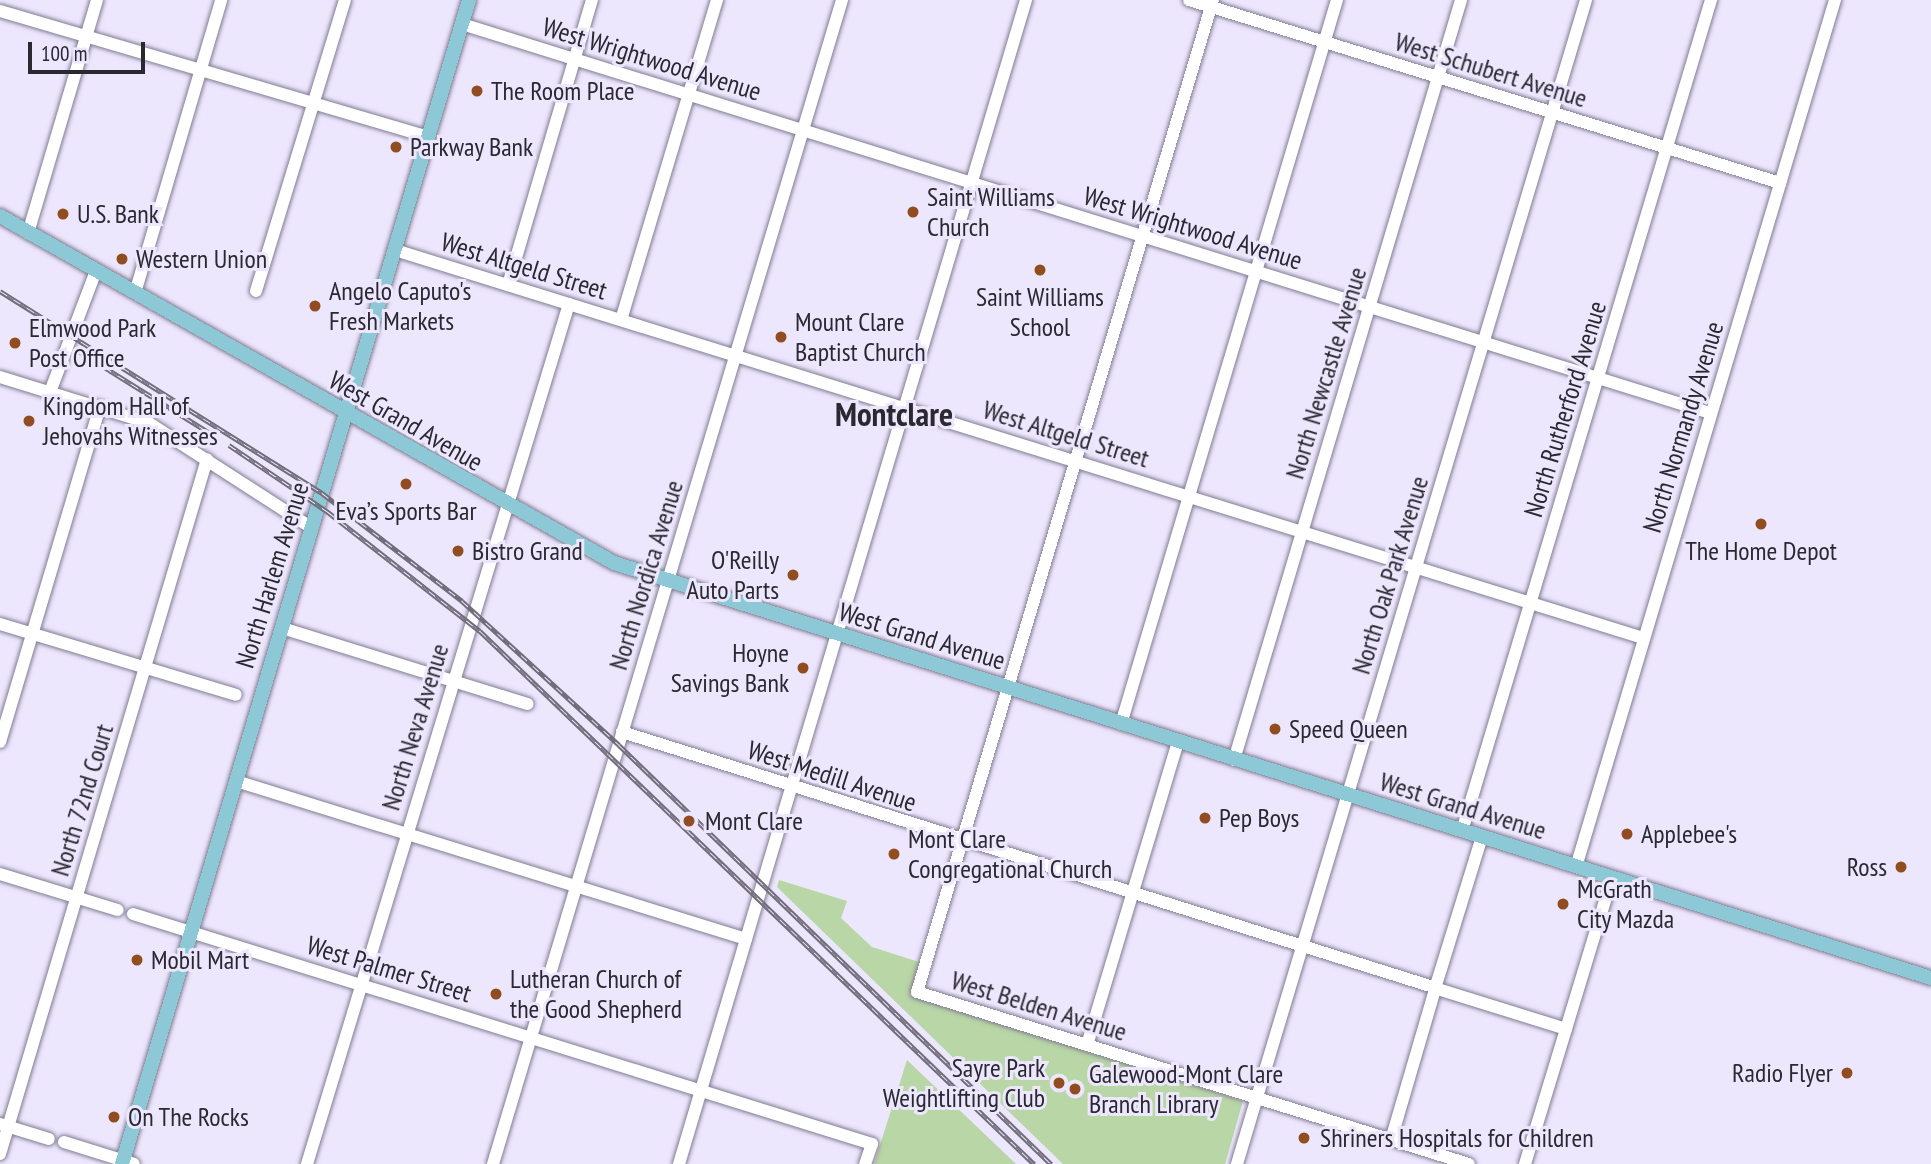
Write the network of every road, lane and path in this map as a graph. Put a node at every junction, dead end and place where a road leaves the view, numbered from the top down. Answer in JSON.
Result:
{"nodes":[{"id":1,"x":97,"y":0,"type":"edge"},
{"id":2,"x":221,"y":0,"type":"edge"},
{"id":3,"x":345,"y":0,"type":"edge"},
{"id":4,"x":469,"y":0,"type":"edge"},
{"id":5,"x":593,"y":0,"type":"edge"},
{"id":6,"x":717,"y":0,"type":"edge"},
{"id":7,"x":842,"y":0,"type":"edge"},
{"id":8,"x":1026,"y":0,"type":"edge"},
{"id":9,"x":1189,"y":0,"type":"edge"},
{"id":10,"x":1337,"y":0,"type":"edge"},
{"id":11,"x":1461,"y":0,"type":"edge"},
{"id":12,"x":1586,"y":0,"type":"edge"},
{"id":13,"x":1711,"y":0,"type":"edge"},
{"id":14,"x":1835,"y":0,"type":"edge"},
{"id":15,"x":1212,"y":3,"type":"edge"},
{"id":16,"x":0,"y":11,"type":"edge"},
{"id":17,"x":462,"y":24,"type":"junction"},
{"id":18,"x":86,"y":36,"type":"junction"},
{"id":19,"x":1325,"y":42,"type":"junction"},
{"id":20,"x":575,"y":59,"type":"junction"},
{"id":21,"x":201,"y":70,"type":"junction"},
{"id":22,"x":1438,"y":77,"type":"junction"},
{"id":23,"x":689,"y":95,"type":"junction"},
{"id":24,"x":314,"y":103,"type":"junction"},
{"id":25,"x":1552,"y":112,"type":"junction"},
{"id":26,"x":803,"y":130,"type":"junction"},
{"id":27,"x":428,"y":137,"type":"junction"},
{"id":28,"x":1667,"y":148,"type":"junction"},
{"id":29,"x":971,"y":183,"type":"junction"},
{"id":30,"x":1780,"y":183,"type":"junction"},
{"id":31,"x":0,"y":216,"type":"edge"},
{"id":32,"x":28,"y":233,"type":"junction"},
{"id":33,"x":1142,"y":236,"type":"junction"},
{"id":34,"x":395,"y":250,"type":"junction"},
{"id":35,"x":96,"y":271,"type":"junction"},
{"id":36,"x":1256,"y":271,"type":"junction"},
{"id":37,"x":508,"y":285,"type":"junction"},
{"id":38,"x":256,"y":291,"type":"dead end"},
{"id":39,"x":135,"y":293,"type":"junction"},
{"id":40,"x":569,"y":304,"type":"junction"},
{"id":41,"x":1370,"y":307,"type":"junction"},
{"id":42,"x":621,"y":320,"type":"junction"},
{"id":43,"x":1483,"y":342,"type":"junction"},
{"id":44,"x":735,"y":356,"type":"junction"},
{"id":45,"x":0,"y":377,"type":"edge"},
{"id":46,"x":1598,"y":378,"type":"junction"},
{"id":47,"x":50,"y":392,"type":"junction"},
{"id":48,"x":100,"y":407,"type":"junction"},
{"id":49,"x":904,"y":408,"type":"junction"},
{"id":50,"x":1710,"y":413,"type":"junction"},
{"id":51,"x":346,"y":414,"type":"junction"},
{"id":52,"x":207,"y":459,"type":"junction"},
{"id":53,"x":1075,"y":461,"type":"junction"},
{"id":54,"x":1189,"y":496,"type":"junction"},
{"id":55,"x":507,"y":506,"type":"junction"},
{"id":56,"x":312,"y":528,"type":"junction"},
{"id":57,"x":1302,"y":532,"type":"junction"},
{"id":58,"x":1416,"y":567,"type":"junction"},
{"id":59,"x":668,"y":581,"type":"junction"},
{"id":60,"x":1530,"y":603,"type":"junction"},
{"id":61,"x":0,"y":624,"type":"edge"},
{"id":62,"x":282,"y":628,"type":"junction"},
{"id":63,"x":32,"y":633,"type":"junction"},
{"id":64,"x":837,"y":635,"type":"junction"},
{"id":65,"x":1643,"y":638,"type":"junction"},
{"id":66,"x":145,"y":667,"type":"junction"},
{"id":67,"x":452,"y":681,"type":"junction"},
{"id":68,"x":1007,"y":688,"type":"junction"},
{"id":69,"x":236,"y":695,"type":"dead end"},
{"id":70,"x":527,"y":704,"type":"dead end"},
{"id":71,"x":1121,"y":724,"type":"junction"},
{"id":72,"x":622,"y":732,"type":"junction"},
{"id":73,"x":0,"y":742,"type":"edge"},
{"id":74,"x":1178,"y":742,"type":"junction"},
{"id":75,"x":1234,"y":760,"type":"junction"},
{"id":76,"x":236,"y":781,"type":"junction"},
{"id":77,"x":791,"y":787,"type":"junction"},
{"id":78,"x":1348,"y":795,"type":"junction"},
{"id":79,"x":1462,"y":831,"type":"junction"},
{"id":80,"x":407,"y":833,"type":"junction"},
{"id":81,"x":1482,"y":837,"type":"junction"},
{"id":82,"x":962,"y":841,"type":"junction"},
{"id":83,"x":1576,"y":867,"type":"junction"},
{"id":84,"x":0,"y":874,"type":"edge"},
{"id":85,"x":1612,"y":878,"type":"junction"},
{"id":86,"x":576,"y":886,"type":"junction"},
{"id":87,"x":1133,"y":894,"type":"junction"},
{"id":88,"x":76,"y":897,"type":"junction"},
{"id":89,"x":118,"y":910,"type":"dead end"},
{"id":90,"x":133,"y":914,"type":"dead end"},
{"id":91,"x":191,"y":931,"type":"junction"},
{"id":92,"x":746,"y":939,"type":"junction"},
{"id":93,"x":1302,"y":948,"type":"junction"},
{"id":94,"x":1889,"y":966,"type":"junction"},
{"id":95,"x":1931,"y":978,"type":"edge"},
{"id":96,"x":361,"y":985,"type":"junction"},
{"id":97,"x":1435,"y":988,"type":"junction"},
{"id":98,"x":1931,"y":989,"type":"edge"},
{"id":99,"x":1566,"y":1029,"type":"junction"},
{"id":100,"x":531,"y":1037,"type":"junction"},
{"id":101,"x":1087,"y":1045,"type":"junction"},
{"id":102,"x":701,"y":1090,"type":"junction"},
{"id":103,"x":1257,"y":1098,"type":"junction"},
{"id":104,"x":4,"y":1125,"type":"edge"},
{"id":105,"x":49,"y":1139,"type":"dead end"},
{"id":106,"x":1391,"y":1140,"type":"junction"},
{"id":107,"x":64,"y":1142,"type":"dead end"},
{"id":108,"x":0,"y":1154,"type":"edge"},
{"id":109,"x":126,"y":1163,"type":"edge"},
{"id":110,"x":307,"y":1164,"type":"edge"},
{"id":111,"x":493,"y":1164,"type":"edge"},
{"id":112,"x":679,"y":1164,"type":"edge"},
{"id":113,"x":866,"y":1164,"type":"edge"},
{"id":114,"x":1237,"y":1164,"type":"edge"},
{"id":115,"x":1469,"y":1164,"type":"edge"},
{"id":116,"x":1525,"y":1164,"type":"edge"}],
"edges":[{"from":1,"to":18,"type":"street"},
{"from":2,"to":21,"type":"street"},
{"from":3,"to":24,"type":"street"},
{"from":4,"to":17,"type":"main road","name":"North Harlem Avenue"},
{"from":5,"to":20,"type":"street"},
{"from":6,"to":23,"type":"street"},
{"from":7,"to":26,"type":"street","name":"North Nordica Avenue"},
{"from":8,"to":29,"type":"street"},
{"from":9,"to":15,"type":"street","name":"West Schubert Avenue"},
{"from":10,"to":19,"type":"street"},
{"from":11,"to":22,"type":"street","name":"North Newcastle Avenue"},
{"from":12,"to":25,"type":"street","name":"North Oak Park Avenue"},
{"from":13,"to":28,"type":"street","name":"North Rutherford Avenue"},
{"from":14,"to":30,"type":"street","name":"North Normandy Avenue"},
{"from":15,"to":19,"type":"street","name":"West Schubert Avenue"},
{"from":15,"to":33,"type":"street"},
{"from":16,"to":18,"type":"street"},
{"from":17,"to":20,"type":"street","name":"West Wrightwood Avenue"},
{"from":17,"to":27,"type":"main road","name":"North Harlem Avenue"},
{"from":18,"to":21,"type":"street"},
{"from":18,"to":32,"type":"street"},
{"from":19,"to":22,"type":"street","name":"West Schubert Avenue"},
{"from":19,"to":36,"type":"street"},
{"from":20,"to":23,"type":"street","name":"West Wrightwood Avenue"},
{"from":20,"to":37,"type":"street"},
{"from":21,"to":24,"type":"street"},
{"from":21,"to":39,"type":"street"},
{"from":22,"to":25,"type":"street","name":"West Schubert Avenue"},
{"from":22,"to":41,"type":"street","name":"North Newcastle Avenue"},
{"from":23,"to":26,"type":"street","name":"West Wrightwood Avenue"},
{"from":23,"to":42,"type":"street"},
{"from":24,"to":27,"type":"street"},
{"from":24,"to":38,"type":"street"},
{"from":25,"to":28,"type":"street","name":"West Schubert Avenue"},
{"from":25,"to":43,"type":"street","name":"North Oak Park Avenue"},
{"from":26,"to":29,"type":"street","name":"West Wrightwood Avenue"},
{"from":26,"to":44,"type":"street","name":"North Nordica Avenue"},
{"from":27,"to":34,"type":"main road","name":"North Harlem Avenue"},
{"from":28,"to":30,"type":"street","name":"West Schubert Avenue"},
{"from":28,"to":46,"type":"street","name":"North Rutherford Avenue"},
{"from":29,"to":33,"type":"street","name":"West Wrightwood Avenue"},
{"from":29,"to":49,"type":"street"},
{"from":30,"to":50,"type":"street","name":"North Normandy Avenue"},
{"from":31,"to":32,"type":"main road","name":"West Grand Avenue"},
{"from":32,"to":35,"type":"main road","name":"West Grand Avenue"},
{"from":33,"to":36,"type":"street","name":"West Wrightwood Avenue"},
{"from":33,"to":53,"type":"street"},
{"from":34,"to":37,"type":"street","name":"West Altgeld Street"},
{"from":34,"to":51,"type":"main road","name":"North Harlem Avenue"},
{"from":35,"to":39,"type":"main road","name":"West Grand Avenue"},
{"from":35,"to":47,"type":"street"},
{"from":36,"to":41,"type":"street","name":"West Wrightwood Avenue"},
{"from":36,"to":54,"type":"street"},
{"from":37,"to":40,"type":"street","name":"West Altgeld Street"},
{"from":39,"to":51,"type":"main road","name":"West Grand Avenue"},
{"from":40,"to":42,"type":"street","name":"West Altgeld Street"},
{"from":40,"to":55,"type":"street","name":"North Neva Avenue"},
{"from":41,"to":43,"type":"street","name":"West Wrightwood Avenue"},
{"from":41,"to":57,"type":"street","name":"North Newcastle Avenue"},
{"from":42,"to":44,"type":"street","name":"West Altgeld Street"},
{"from":43,"to":46,"type":"street","name":"West Wrightwood Avenue"},
{"from":43,"to":58,"type":"street","name":"North Oak Park Avenue"},
{"from":44,"to":49,"type":"street","name":"West Altgeld Street"},
{"from":44,"to":59,"type":"street","name":"North Nordica Avenue"},
{"from":45,"to":47,"type":"street"},
{"from":46,"to":50,"type":"street","name":"West Wrightwood Avenue"},
{"from":46,"to":60,"type":"street","name":"North Rutherford Avenue"},
{"from":47,"to":48,"type":"street"},
{"from":48,"to":52,"type":"street"},
{"from":48,"to":63,"type":"street"},
{"from":49,"to":53,"type":"street","name":"West Altgeld Street"},
{"from":49,"to":64,"type":"street"},
{"from":50,"to":65,"type":"street","name":"North Normandy Avenue"},
{"from":51,"to":55,"type":"main road","name":"West Grand Avenue"},
{"from":51,"to":56,"type":"main road","name":"North Harlem Avenue"},
{"from":52,"to":56,"type":"street"},
{"from":52,"to":66,"type":"street","name":"North 72nd Court"},
{"from":53,"to":54,"type":"street","name":"West Altgeld Street"},
{"from":53,"to":68,"type":"street"},
{"from":54,"to":57,"type":"street","name":"West Altgeld Street"},
{"from":54,"to":71,"type":"street"},
{"from":55,"to":59,"type":"main road","name":"West Grand Avenue"},
{"from":55,"to":67,"type":"street","name":"North Neva Avenue"},
{"from":56,"to":62,"type":"main road","name":"North Harlem Avenue"},
{"from":57,"to":58,"type":"street","name":"West Altgeld Street"},
{"from":57,"to":75,"type":"street","name":"North Newcastle Avenue"},
{"from":58,"to":60,"type":"street","name":"West Altgeld Street"},
{"from":58,"to":78,"type":"street","name":"North Oak Park Avenue"},
{"from":59,"to":64,"type":"main road","name":"West Grand Avenue"},
{"from":59,"to":72,"type":"street","name":"North Nordica Avenue"},
{"from":60,"to":65,"type":"street","name":"West Altgeld Street"},
{"from":60,"to":79,"type":"street","name":"North Rutherford Avenue"},
{"from":61,"to":63,"type":"street"},
{"from":62,"to":67,"type":"street"},
{"from":62,"to":76,"type":"main road","name":"North Harlem Avenue"},
{"from":63,"to":66,"type":"street"},
{"from":63,"to":73,"type":"street"},
{"from":64,"to":68,"type":"main road","name":"West Grand Avenue"},
{"from":64,"to":77,"type":"street"},
{"from":65,"to":83,"type":"street","name":"North Normandy Avenue"},
{"from":66,"to":69,"type":"street"},
{"from":66,"to":88,"type":"street","name":"North 72nd Court"},
{"from":67,"to":70,"type":"street"},
{"from":67,"to":80,"type":"street","name":"North Neva Avenue"},
{"from":68,"to":71,"type":"main road","name":"West Grand Avenue"},
{"from":68,"to":82,"type":"street"},
{"from":71,"to":74,"type":"main road","name":"West Grand Avenue"},
{"from":72,"to":77,"type":"street","name":"West Medill Avenue"},
{"from":72,"to":86,"type":"street","name":"North Nordica Avenue"},
{"from":74,"to":75,"type":"main road","name":"West Grand Avenue"},
{"from":74,"to":87,"type":"street"},
{"from":75,"to":78,"type":"main road","name":"West Grand Avenue"},
{"from":76,"to":80,"type":"street"},
{"from":76,"to":91,"type":"main road","name":"North Harlem Avenue"},
{"from":77,"to":82,"type":"street","name":"West Medill Avenue"},
{"from":77,"to":92,"type":"street"},
{"from":78,"to":79,"type":"main road","name":"West Grand Avenue"},
{"from":78,"to":93,"type":"street","name":"North Oak Park Avenue"},
{"from":79,"to":81,"type":"main road","name":"West Grand Avenue"},
{"from":80,"to":86,"type":"street"},
{"from":80,"to":96,"type":"street","name":"North Neva Avenue"},
{"from":81,"to":83,"type":"main road","name":"West Grand Avenue"},
{"from":81,"to":97,"type":"street"},
{"from":82,"to":87,"type":"street","name":"West Medill Avenue"},
{"from":82,"to":101,"type":"street","name":"West Belden Avenue"},
{"from":83,"to":85,"type":"main road","name":"West Grand Avenue"},
{"from":84,"to":88,"type":"street"},
{"from":85,"to":94,"type":"main road","name":"West Grand Avenue"},
{"from":85,"to":99,"type":"street"},
{"from":86,"to":92,"type":"street"},
{"from":86,"to":100,"type":"street","name":"North Nordica Avenue"},
{"from":87,"to":93,"type":"street","name":"West Medill Avenue"},
{"from":87,"to":101,"type":"street"},
{"from":88,"to":89,"type":"street"},
{"from":88,"to":104,"type":"street","name":"North 72nd Court"},
{"from":90,"to":91,"type":"street","name":"West Palmer Street"},
{"from":91,"to":96,"type":"street","name":"West Palmer Street"},
{"from":91,"to":109,"type":"main road","name":"North Harlem Avenue"},
{"from":92,"to":102,"type":"street"},
{"from":93,"to":97,"type":"street","name":"West Medill Avenue"},
{"from":93,"to":103,"type":"street","name":"North Oak Park Avenue"},
{"from":94,"to":95,"type":"main road","name":"West Grand Avenue"},
{"from":94,"to":98,"type":"main road","name":"West Grand Avenue"},
{"from":96,"to":100,"type":"street","name":"West Palmer Street"},
{"from":96,"to":110,"type":"street","name":"North Neva Avenue"},
{"from":97,"to":99,"type":"street","name":"West Medill Avenue"},
{"from":97,"to":106,"type":"street"},
{"from":99,"to":116,"type":"street"},
{"from":100,"to":102,"type":"street","name":"West Palmer Street"},
{"from":100,"to":111,"type":"street","name":"North Nordica Avenue"},
{"from":101,"to":103,"type":"street","name":"West Belden Avenue"},
{"from":102,"to":112,"type":"street"},
{"from":102,"to":113,"type":"street","name":"West Palmer Street"},
{"from":103,"to":106,"type":"street","name":"West Belden Avenue"},
{"from":103,"to":114,"type":"street","name":"North Oak Park Avenue"},
{"from":104,"to":105,"type":"street"},
{"from":104,"to":108,"type":"street","name":"North 72nd Court"},
{"from":106,"to":115,"type":"street","name":"West Belden Avenue"},
{"from":107,"to":109,"type":"street"}]}
